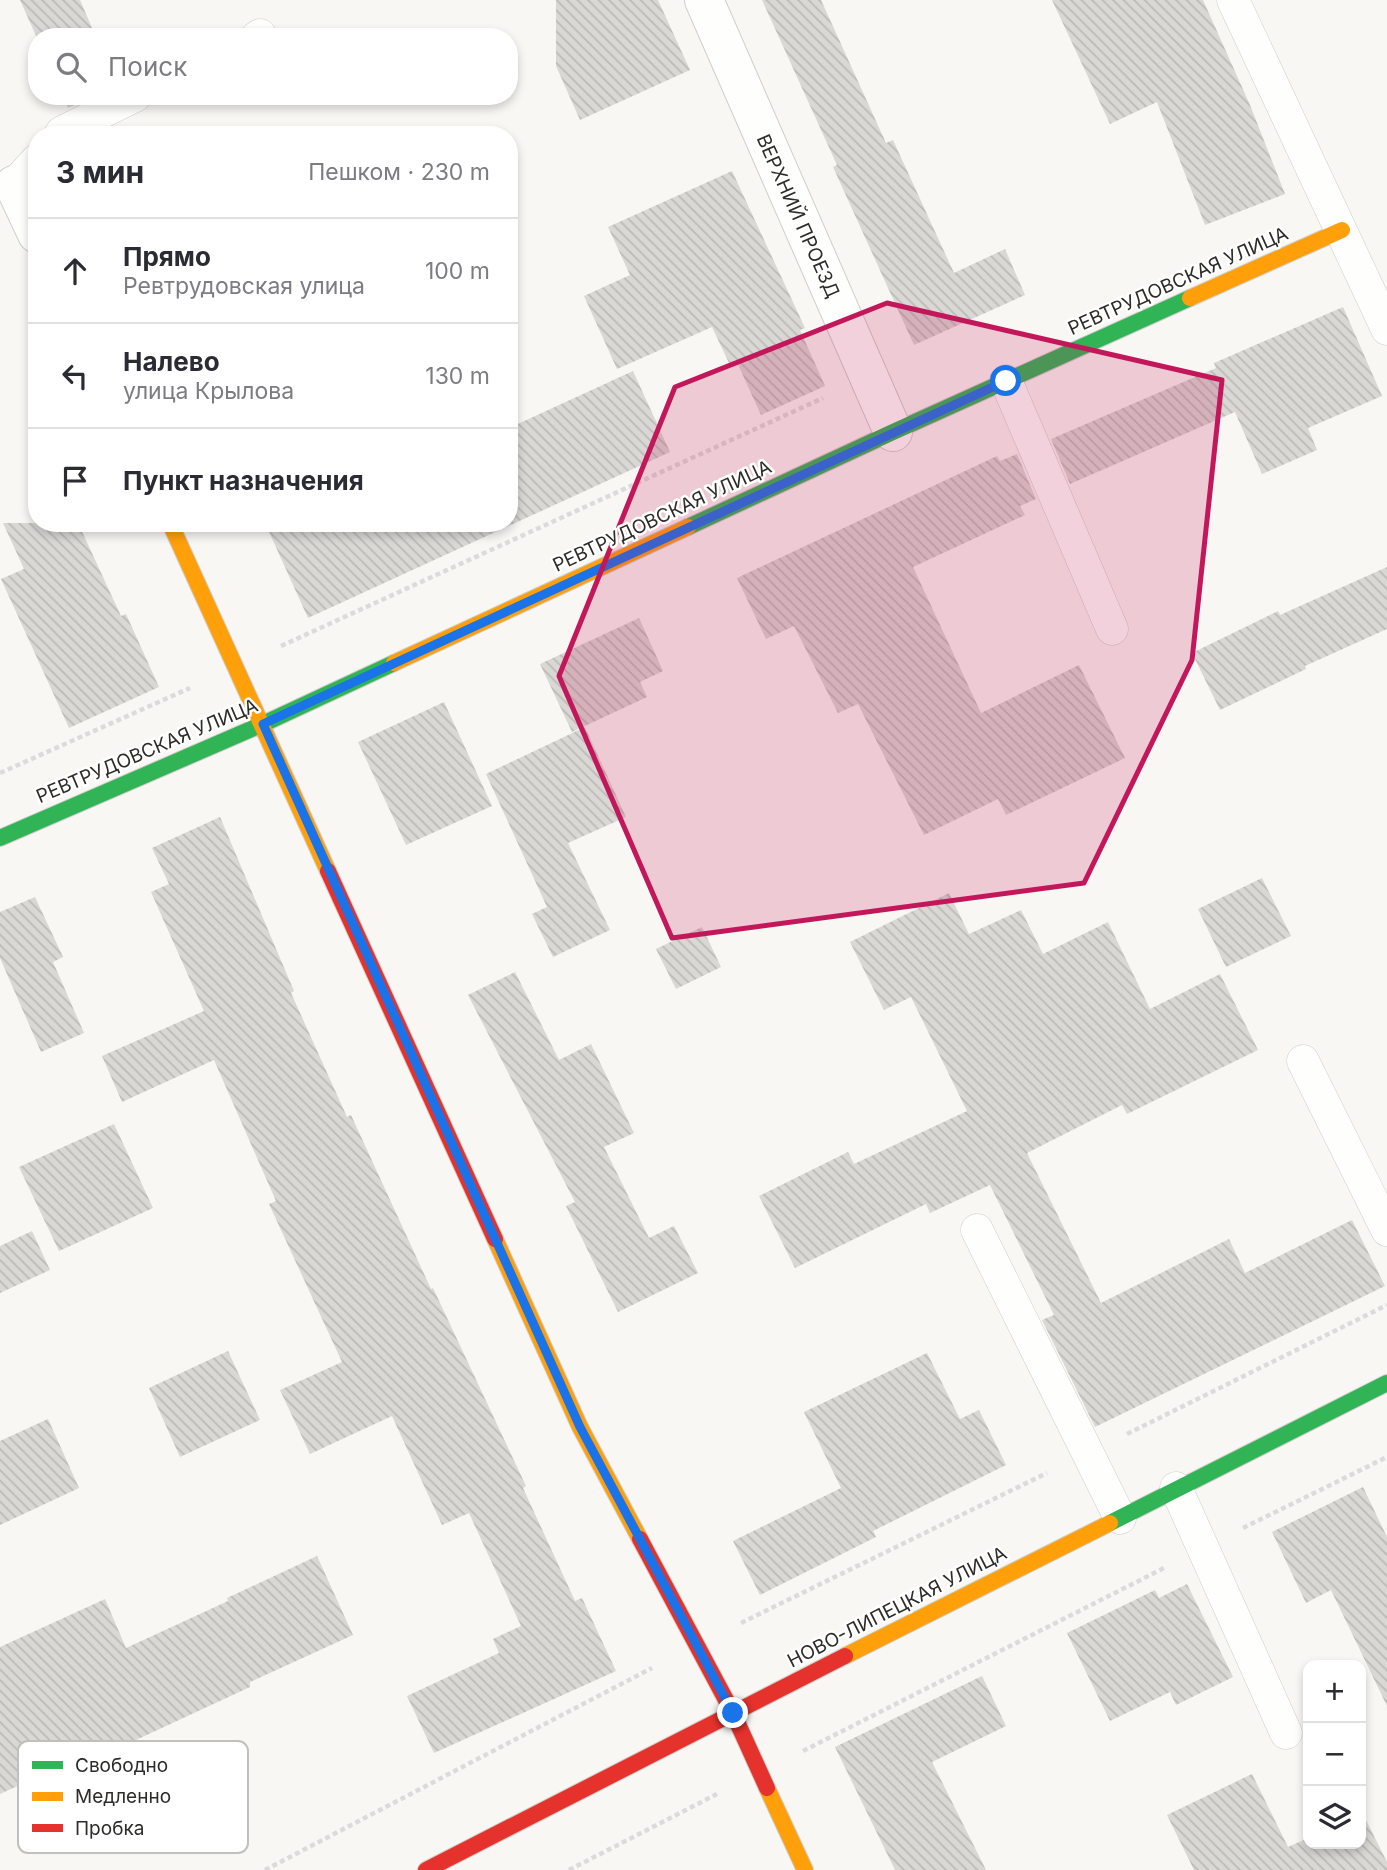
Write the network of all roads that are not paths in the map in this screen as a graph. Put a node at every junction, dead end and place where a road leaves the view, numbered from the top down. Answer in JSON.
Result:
{"nodes":[{"id":1,"x":704,"y":0,"type":"edge"},
{"id":2,"x":1233,"y":0,"type":"edge"},
{"id":3,"x":117,"y":105,"type":"edge"},
{"id":4,"x":74,"y":126,"type":"edge"},
{"id":5,"x":1342,"y":230,"type":"junction"},
{"id":6,"x":1387,"y":329,"type":"edge"},
{"id":7,"x":1006,"y":381,"type":"junction"},
{"id":8,"x":893,"y":432,"type":"junction"},
{"id":9,"x":174,"y":532,"type":"edge"},
{"id":10,"x":1112,"y":629,"type":"dead end"},
{"id":11,"x":263,"y":724,"type":"junction"},
{"id":12,"x":0,"y":838,"type":"edge"},
{"id":13,"x":1303,"y":1061,"type":"dead end"},
{"id":14,"x":976,"y":1230,"type":"dead end"},
{"id":15,"x":1387,"y":1230,"type":"edge"},
{"id":16,"x":1387,"y":1383,"type":"edge"},
{"id":17,"x":1176,"y":1488,"type":"junction"},
{"id":18,"x":1120,"y":1518,"type":"junction"},
{"id":19,"x":733,"y":1713,"type":"junction"},
{"id":20,"x":1286,"y":1733,"type":"dead end"},
{"id":21,"x":426,"y":1870,"type":"edge"},
{"id":22,"x":805,"y":1870,"type":"edge"}],
"edges":[{"from":1,"to":8,"type":"street","name":"ВЕРХНИЙ ПРОЕЗД"},
{"from":2,"to":5,"type":"lane"},
{"from":3,"to":4,"type":"lane"},
{"from":5,"to":6,"type":"lane"},
{"from":5,"to":7,"type":"street","name":"РЕВТРУДОВСКАЯ УЛИЦА"},
{"from":7,"to":8,"type":"street","name":"РЕВТРУДОВСКАЯ УЛИЦА"},
{"from":7,"to":10,"type":"lane"},
{"from":8,"to":11,"type":"street","name":"РЕВТРУДОВСКАЯ УЛИЦА"},
{"from":9,"to":11,"type":"street"},
{"from":11,"to":12,"type":"street","name":"РЕВТРУДОВСКАЯ УЛИЦА"},
{"from":11,"to":19,"type":"street"},
{"from":13,"to":15,"type":"lane"},
{"from":14,"to":18,"type":"lane"},
{"from":16,"to":17,"type":"street","name":"НОВО-ЛИПЕЦКАЯ УЛИЦА"},
{"from":17,"to":18,"type":"street","name":"НОВО-ЛИПЕЦКАЯ УЛИЦА"},
{"from":17,"to":20,"type":"lane"},
{"from":18,"to":19,"type":"street","name":"НОВО-ЛИПЕЦКАЯ УЛИЦА"},
{"from":19,"to":21,"type":"street","name":"НОВО-ЛИПЕЦКАЯ УЛИЦА"},
{"from":19,"to":22,"type":"street"}]}
